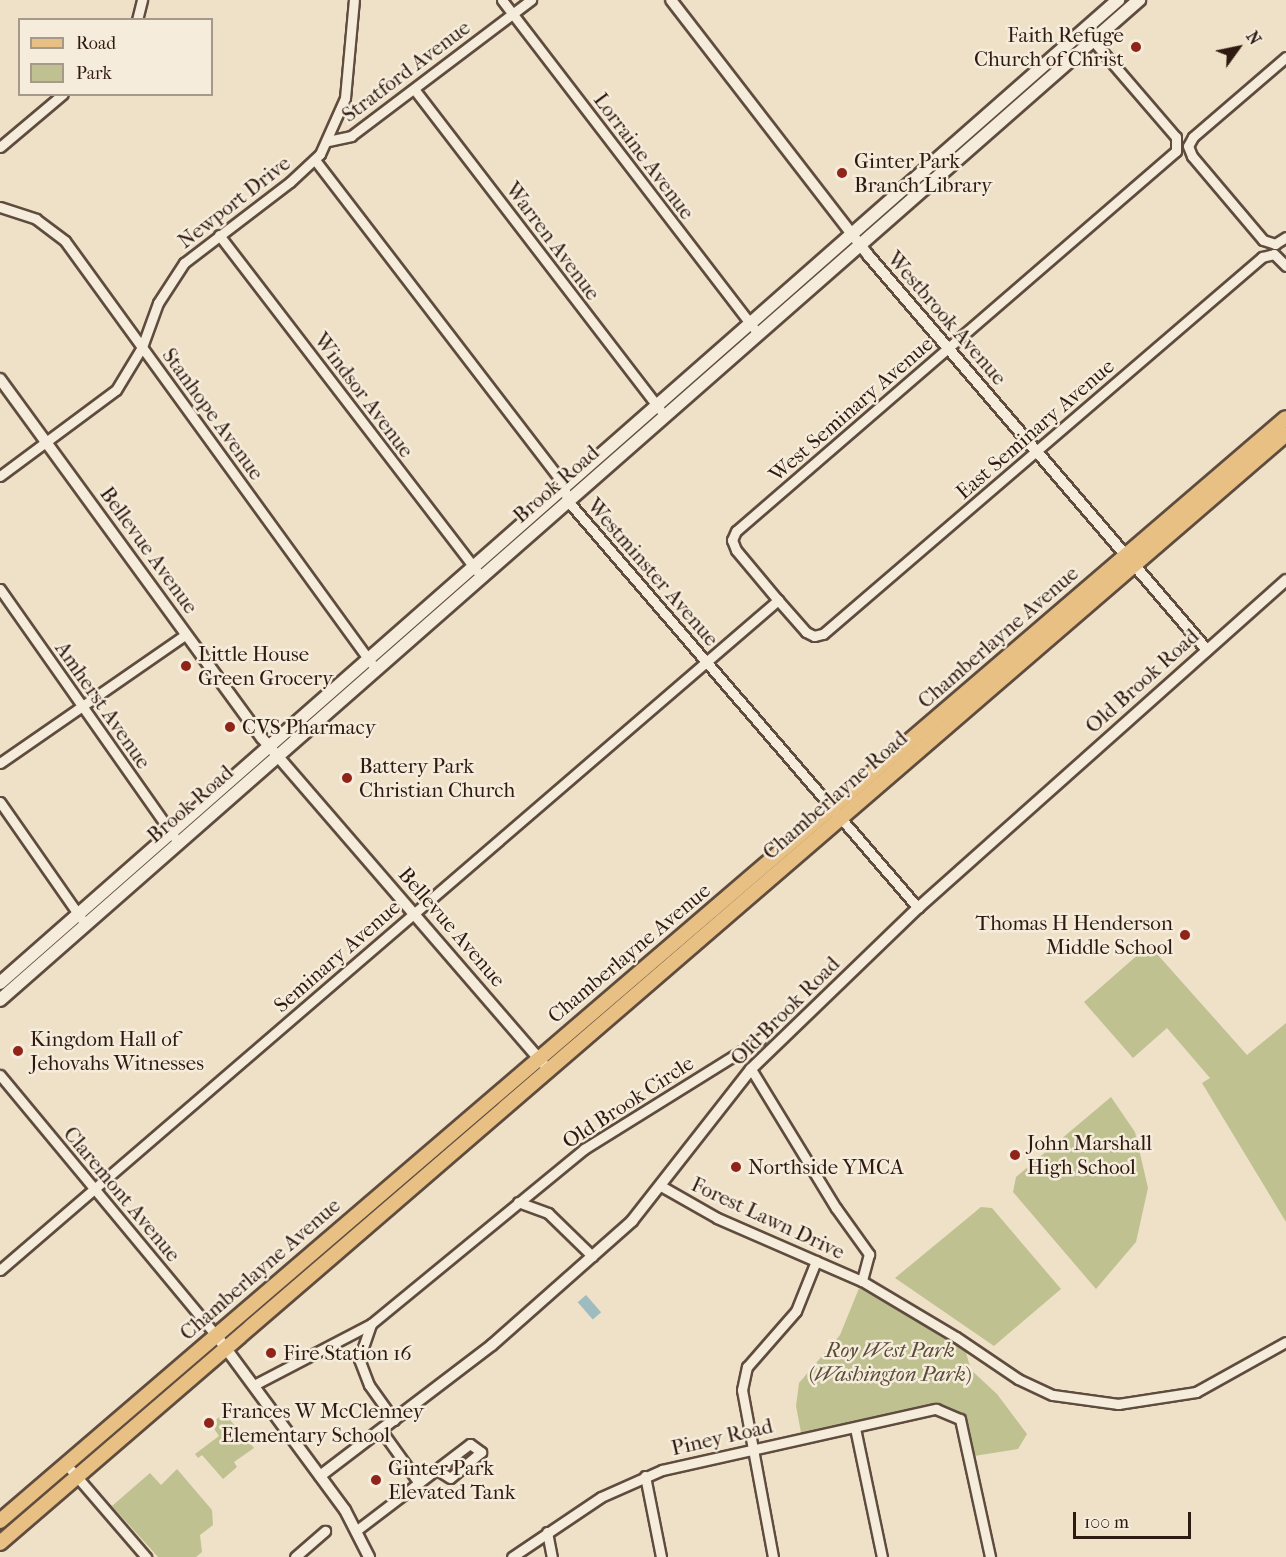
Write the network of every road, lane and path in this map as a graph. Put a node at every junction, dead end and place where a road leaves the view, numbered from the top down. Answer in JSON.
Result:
{"nodes":[{"id":1,"x":142,"y":0,"type":"edge"},
{"id":2,"x":354,"y":0,"type":"edge"},
{"id":3,"x":502,"y":0,"type":"edge"},
{"id":4,"x":531,"y":0,"type":"edge"},
{"id":5,"x":671,"y":0,"type":"edge"},
{"id":6,"x":1118,"y":0,"type":"edge"},
{"id":7,"x":1140,"y":0,"type":"edge"},
{"id":8,"x":513,"y":14,"type":"junction"},
{"id":9,"x":138,"y":18,"type":"edge"},
{"id":10,"x":1084,"y":30,"type":"junction"},
{"id":11,"x":1093,"y":41,"type":"junction"},
{"id":12,"x":1286,"y":57,"type":"edge"},
{"id":13,"x":414,"y":88,"type":"junction"},
{"id":14,"x":61,"y":96,"type":"edge"},
{"id":15,"x":328,"y":141,"type":"junction"},
{"id":16,"x":1183,"y":144,"type":"junction"},
{"id":17,"x":0,"y":147,"type":"edge"},
{"id":18,"x":315,"y":160,"type":"junction"},
{"id":19,"x":0,"y":207,"type":"edge"},
{"id":20,"x":850,"y":234,"type":"junction"},
{"id":21,"x":219,"y":235,"type":"junction"},
{"id":22,"x":1286,"y":237,"type":"edge"},
{"id":23,"x":860,"y":245,"type":"junction"},
{"id":24,"x":1271,"y":249,"type":"junction"},
{"id":25,"x":1286,"y":266,"type":"edge"},
{"id":26,"x":749,"y":323,"type":"junction"},
{"id":27,"x":758,"y":334,"type":"junction"},
{"id":28,"x":142,"y":347,"type":"junction"},
{"id":29,"x":948,"y":349,"type":"junction"},
{"id":30,"x":0,"y":379,"type":"edge"},
{"id":31,"x":656,"y":404,"type":"junction"},
{"id":32,"x":664,"y":415,"type":"junction"},
{"id":33,"x":1286,"y":418,"type":"edge"},
{"id":34,"x":1286,"y":434,"type":"edge"},
{"id":35,"x":46,"y":442,"type":"junction"},
{"id":36,"x":1036,"y":452,"type":"junction"},
{"id":37,"x":0,"y":476,"type":"edge"},
{"id":38,"x":564,"y":485,"type":"junction"},
{"id":39,"x":567,"y":500,"type":"junction"},
{"id":40,"x":1130,"y":560,"type":"junction"},
{"id":41,"x":472,"y":565,"type":"junction"},
{"id":42,"x":481,"y":576,"type":"junction"},
{"id":43,"x":1286,"y":580,"type":"edge"},
{"id":44,"x":0,"y":589,"type":"edge"},
{"id":45,"x":778,"y":600,"type":"junction"},
{"id":46,"x":186,"y":634,"type":"junction"},
{"id":47,"x":1207,"y":650,"type":"junction"},
{"id":48,"x":367,"y":657,"type":"junction"},
{"id":49,"x":706,"y":662,"type":"junction"},
{"id":50,"x":375,"y":668,"type":"junction"},
{"id":51,"x":82,"y":706,"type":"junction"},
{"id":52,"x":267,"y":745,"type":"junction"},
{"id":53,"x":276,"y":755,"type":"junction"},
{"id":54,"x":0,"y":763,"type":"edge"},
{"id":55,"x":0,"y":802,"type":"edge"},
{"id":56,"x":836,"y":813,"type":"junction"},
{"id":57,"x":173,"y":836,"type":"junction"},
{"id":58,"x":918,"y":908,"type":"junction"},
{"id":59,"x":414,"y":914,"type":"junction"},
{"id":60,"x":81,"y":919,"type":"junction"},
{"id":61,"x":0,"y":983,"type":"edge"},
{"id":62,"x":0,"y":1000,"type":"edge"},
{"id":63,"x":762,"y":1038,"type":"dead end"},
{"id":64,"x":538,"y":1058,"type":"junction"},
{"id":65,"x":751,"y":1069,"type":"junction"},
{"id":66,"x":549,"y":1070,"type":"junction"},
{"id":67,"x":0,"y":1075,"type":"edge"},
{"id":68,"x":661,"y":1186,"type":"junction"},
{"id":69,"x":94,"y":1188,"type":"junction"},
{"id":70,"x":518,"y":1202,"type":"junction"},
{"id":71,"x":592,"y":1256,"type":"junction"},
{"id":72,"x":816,"y":1261,"type":"junction"},
{"id":73,"x":0,"y":1270,"type":"edge"},
{"id":74,"x":862,"y":1281,"type":"junction"},
{"id":75,"x":371,"y":1324,"type":"junction"},
{"id":76,"x":216,"y":1335,"type":"junction"},
{"id":77,"x":1286,"y":1342,"type":"edge"},
{"id":78,"x":226,"y":1348,"type":"junction"},
{"id":79,"x":254,"y":1385,"type":"junction"},
{"id":80,"x":394,"y":1420,"type":"junction"},
{"id":81,"x":855,"y":1428,"type":"junction"},
{"id":82,"x":381,"y":1430,"type":"junction"},
{"id":83,"x":750,"y":1448,"type":"junction"},
{"id":84,"x":66,"y":1464,"type":"junction"},
{"id":85,"x":437,"y":1470,"type":"dead end"},
{"id":86,"x":320,"y":1476,"type":"junction"},
{"id":87,"x":645,"y":1476,"type":"junction"},
{"id":88,"x":77,"y":1477,"type":"junction"},
{"id":89,"x":419,"y":1483,"type":"junction"},
{"id":90,"x":0,"y":1521,"type":"edge"},
{"id":91,"x":357,"y":1530,"type":"junction"},
{"id":92,"x":325,"y":1531,"type":"dead end"},
{"id":93,"x":548,"y":1532,"type":"junction"},
{"id":94,"x":0,"y":1543,"type":"edge"},
{"id":95,"x":146,"y":1557,"type":"edge"},
{"id":96,"x":295,"y":1557,"type":"edge"},
{"id":97,"x":369,"y":1557,"type":"edge"},
{"id":98,"x":512,"y":1557,"type":"edge"},
{"id":99,"x":552,"y":1557,"type":"edge"},
{"id":100,"x":662,"y":1557,"type":"edge"},
{"id":101,"x":772,"y":1557,"type":"edge"},
{"id":102,"x":882,"y":1557,"type":"edge"},
{"id":103,"x":990,"y":1557,"type":"edge"}],
"edges":[{"from":1,"to":9,"type":"street"},
{"from":2,"to":15,"type":"street","name":"Newport Drive"},
{"from":3,"to":8,"type":"street","name":"Lorraine Avenue"},
{"from":4,"to":8,"type":"street","name":"Stratford Avenue"},
{"from":5,"to":20,"type":"street","name":"Westbrook Avenue"},
{"from":6,"to":10,"type":"main road","name":"Brook Road"},
{"from":7,"to":11,"type":"main road","name":"Brook Road"},
{"from":8,"to":13,"type":"street","name":"Stratford Avenue"},
{"from":8,"to":26,"type":"street","name":"Lorraine Avenue"},
{"from":10,"to":11,"type":"street"},
{"from":10,"to":20,"type":"main road","name":"Brook Road"},
{"from":11,"to":16,"type":"street"},
{"from":11,"to":23,"type":"main road","name":"Brook Road"},
{"from":12,"to":16,"type":"street","name":"West Seminary Avenue"},
{"from":13,"to":15,"type":"street","name":"Stratford Avenue"},
{"from":13,"to":31,"type":"street","name":"Warren Avenue"},
{"from":14,"to":17,"type":"street"},
{"from":15,"to":18,"type":"street","name":"Newport Drive"},
{"from":16,"to":24,"type":"street"},
{"from":16,"to":29,"type":"street","name":"West Seminary Avenue"},
{"from":18,"to":21,"type":"street","name":"Newport Drive"},
{"from":18,"to":38,"type":"street","name":"Westminster Avenue"},
{"from":19,"to":28,"type":"street","name":"Stanhope Avenue"},
{"from":20,"to":23,"type":"street","name":"Westbrook Avenue"},
{"from":20,"to":26,"type":"main road","name":"Brook Road"},
{"from":21,"to":28,"type":"street","name":"Newport Drive"},
{"from":21,"to":41,"type":"street","name":"Windsor Avenue"},
{"from":22,"to":24,"type":"street","name":"East Seminary Avenue"},
{"from":23,"to":27,"type":"main road","name":"Brook Road"},
{"from":23,"to":29,"type":"street","name":"Westbrook Avenue"},
{"from":24,"to":25,"type":"street"},
{"from":24,"to":36,"type":"street","name":"East Seminary Avenue"},
{"from":26,"to":27,"type":"street","name":"Lorraine Avenue"},
{"from":26,"to":31,"type":"main road","name":"Brook Road"},
{"from":27,"to":32,"type":"main road","name":"Brook Road"},
{"from":28,"to":35,"type":"street","name":"Newport Drive"},
{"from":28,"to":48,"type":"street","name":"Stanhope Avenue"},
{"from":29,"to":36,"type":"street","name":"Westbrook Avenue"},
{"from":29,"to":45,"type":"street","name":"West Seminary Avenue"},
{"from":30,"to":35,"type":"street","name":"Bellevue Avenue"},
{"from":31,"to":32,"type":"street","name":"Warren Avenue"},
{"from":31,"to":38,"type":"main road","name":"Brook Road"},
{"from":32,"to":39,"type":"main road","name":"Brook Road"},
{"from":33,"to":40,"type":"main road"},
{"from":34,"to":40,"type":"main road","name":"Chamberlayne Road"},
{"from":35,"to":37,"type":"street","name":"Newport Drive"},
{"from":35,"to":46,"type":"street","name":"Bellevue Avenue"},
{"from":36,"to":40,"type":"street","name":"Westbrook Avenue"},
{"from":36,"to":45,"type":"street","name":"East Seminary Avenue"},
{"from":38,"to":39,"type":"street","name":"Westminster Avenue"},
{"from":38,"to":41,"type":"main road","name":"Brook Road"},
{"from":39,"to":42,"type":"main road","name":"Brook Road"},
{"from":39,"to":49,"type":"street","name":"Westminster Avenue"},
{"from":40,"to":47,"type":"street","name":"Westbrook Avenue"},
{"from":40,"to":56,"type":"main road","name":"Chamberlayne Road"},
{"from":41,"to":42,"type":"street","name":"Windsor Avenue"},
{"from":41,"to":48,"type":"main road","name":"Brook Road"},
{"from":42,"to":50,"type":"main road","name":"Brook Road"},
{"from":43,"to":47,"type":"street","name":"Old Brook Road"},
{"from":44,"to":51,"type":"street","name":"Amherst Avenue"},
{"from":45,"to":49,"type":"street","name":"Seminary Avenue"},
{"from":46,"to":51,"type":"street"},
{"from":46,"to":52,"type":"street","name":"Bellevue Avenue"},
{"from":47,"to":58,"type":"street","name":"Old Brook Road"},
{"from":48,"to":50,"type":"street","name":"Stanhope Avenue"},
{"from":48,"to":52,"type":"main road","name":"Brook Road"},
{"from":49,"to":56,"type":"street","name":"Westminster Avenue"},
{"from":49,"to":59,"type":"street","name":"Seminary Avenue"},
{"from":50,"to":53,"type":"main road","name":"Brook Road"},
{"from":51,"to":54,"type":"street"},
{"from":51,"to":57,"type":"street","name":"Amherst Avenue"},
{"from":52,"to":53,"type":"street","name":"Bellevue Avenue"},
{"from":52,"to":57,"type":"main road","name":"Brook Road"},
{"from":53,"to":57,"type":"main road","name":"Brook Road"},
{"from":53,"to":59,"type":"street","name":"Bellevue Avenue"},
{"from":55,"to":60,"type":"street"},
{"from":56,"to":58,"type":"street","name":"Westminster Avenue"},
{"from":56,"to":64,"type":"main road","name":"Chamberlayne Avenue"},
{"from":56,"to":66,"type":"main road","name":"Chamberlayne Road"},
{"from":57,"to":60,"type":"main road","name":"Brook Road"},
{"from":58,"to":65,"type":"street","name":"Old Brook Road"},
{"from":59,"to":64,"type":"street","name":"Bellevue Avenue"},
{"from":59,"to":69,"type":"street","name":"Seminary Avenue"},
{"from":60,"to":61,"type":"main road","name":"Brook Road"},
{"from":60,"to":62,"type":"main road","name":"Brook Road"},
{"from":63,"to":70,"type":"street","name":"Old Brook Circle"},
{"from":64,"to":66,"type":"street","name":"Bellevue Avenue"},
{"from":64,"to":76,"type":"main road","name":"Chamberlayne Avenue"},
{"from":65,"to":68,"type":"street","name":"Old Brook Road"},
{"from":65,"to":74,"type":"street","name":"Forest Lawn Drive"},
{"from":66,"to":78,"type":"main road","name":"Chamberlayne Avenue"},
{"from":67,"to":69,"type":"street","name":"Claremont Avenue"},
{"from":68,"to":71,"type":"street","name":"Old Brook Road"},
{"from":68,"to":72,"type":"street","name":"Forest Lawn Drive"},
{"from":69,"to":73,"type":"street","name":"Seminary Avenue"},
{"from":69,"to":76,"type":"street","name":"Claremont Avenue"},
{"from":70,"to":71,"type":"street"},
{"from":70,"to":75,"type":"street","name":"Old Brook Circle"},
{"from":71,"to":80,"type":"street","name":"Old Brook Road"},
{"from":72,"to":74,"type":"street","name":"Forest Lawn Drive"},
{"from":72,"to":83,"type":"street"},
{"from":74,"to":77,"type":"street","name":"Forest Lawn Drive"},
{"from":75,"to":79,"type":"street","name":"Old Brook Circle"},
{"from":75,"to":80,"type":"street"},
{"from":76,"to":78,"type":"street"},
{"from":76,"to":84,"type":"main road","name":"Chamberlayne Avenue"},
{"from":78,"to":79,"type":"street"},
{"from":78,"to":88,"type":"main road","name":"Chamberlayne Avenue"},
{"from":79,"to":86,"type":"street"},
{"from":80,"to":82,"type":"street","name":"Old Brook Road"},
{"from":81,"to":83,"type":"street","name":"Piney Road"},
{"from":81,"to":102,"type":"street"},
{"from":81,"to":103,"type":"street","name":"Piney Road"},
{"from":82,"to":86,"type":"street","name":"Old Brook Road"},
{"from":82,"to":89,"type":"street"},
{"from":83,"to":87,"type":"street","name":"Piney Road"},
{"from":83,"to":101,"type":"street"},
{"from":84,"to":88,"type":"street"},
{"from":84,"to":90,"type":"main road","name":"Chamberlayne Avenue"},
{"from":85,"to":89,"type":"street"},
{"from":86,"to":91,"type":"street"},
{"from":87,"to":93,"type":"street","name":"Piney Road"},
{"from":87,"to":100,"type":"street"},
{"from":88,"to":94,"type":"main road","name":"Chamberlayne Avenue"},
{"from":88,"to":95,"type":"street"},
{"from":89,"to":91,"type":"street"},
{"from":91,"to":97,"type":"street"},
{"from":92,"to":96,"type":"street"},
{"from":93,"to":98,"type":"street","name":"Piney Road"},
{"from":93,"to":99,"type":"street"}]}
